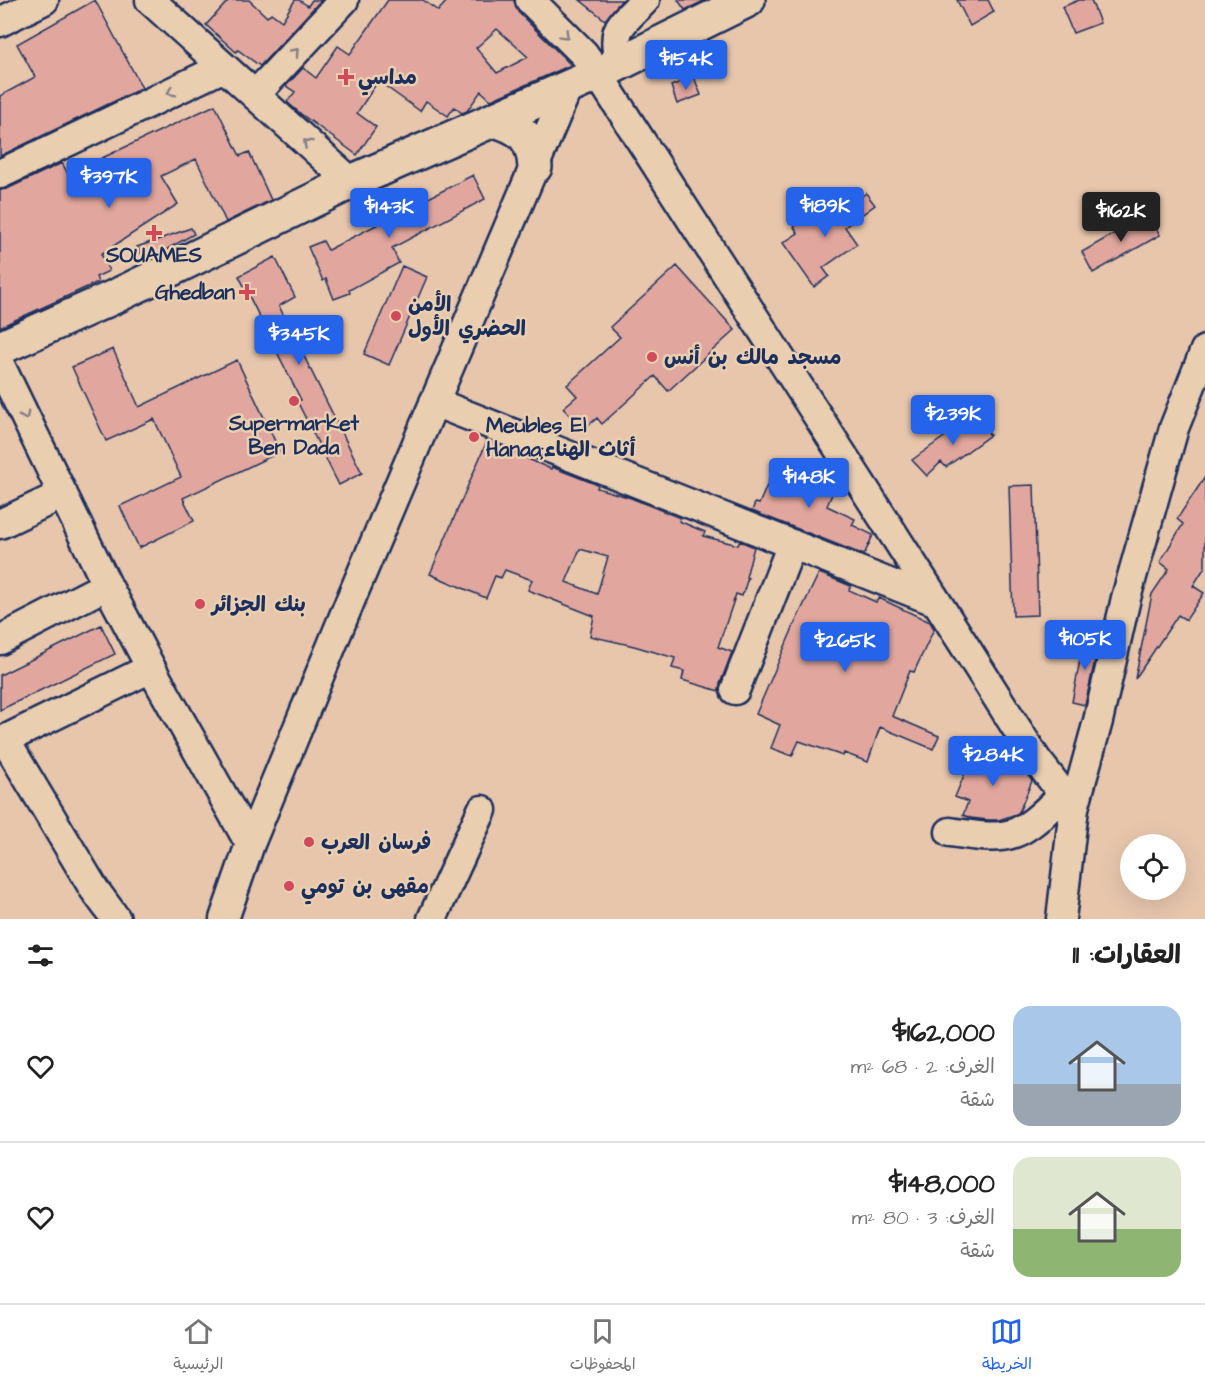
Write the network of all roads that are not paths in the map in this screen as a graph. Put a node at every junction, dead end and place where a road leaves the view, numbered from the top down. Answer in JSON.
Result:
{"nodes":[{"id":1,"x":44,"y":0,"type":"edge"},
{"id":2,"x":344,"y":0,"type":"edge"},
{"id":3,"x":530,"y":0,"type":"edge"},
{"id":4,"x":645,"y":0,"type":"edge"},
{"id":5,"x":748,"y":0,"type":"edge"},
{"id":6,"x":168,"y":6,"type":"edge"},
{"id":7,"x":0,"y":22,"type":"edge"},
{"id":8,"x":224,"y":67,"type":"junction"},
{"id":9,"x":608,"y":68,"type":"junction"},
{"id":10,"x":568,"y":87,"type":"junction"},
{"id":11,"x":255,"y":95,"type":"junction"},
{"id":12,"x":494,"y":120,"type":"junction"},
{"id":13,"x":535,"y":167,"type":"junction"},
{"id":14,"x":0,"y":174,"type":"edge"},
{"id":15,"x":351,"y":182,"type":"junction"},
{"id":16,"x":0,"y":348,"type":"edge"},
{"id":17,"x":1205,"y":350,"type":"edge"},
{"id":18,"x":0,"y":365,"type":"edge"},
{"id":19,"x":434,"y":402,"type":"junction"},
{"id":20,"x":63,"y":494,"type":"junction"},
{"id":21,"x":0,"y":524,"type":"edge"},
{"id":22,"x":792,"y":544,"type":"junction"},
{"id":23,"x":107,"y":585,"type":"junction"},
{"id":24,"x":938,"y":602,"type":"junction"},
{"id":25,"x":0,"y":640,"type":"edge"},
{"id":26,"x":151,"y":668,"type":"junction"},
{"id":27,"x":735,"y":690,"type":"dead end"},
{"id":28,"x":3,"y":741,"type":"edge"},
{"id":29,"x":1068,"y":801,"type":"junction"},
{"id":30,"x":482,"y":810,"type":"dead end"},
{"id":31,"x":950,"y":832,"type":"dead end"},
{"id":32,"x":250,"y":844,"type":"junction"},
{"id":33,"x":116,"y":919,"type":"edge"},
{"id":34,"x":224,"y":919,"type":"edge"},
{"id":35,"x":432,"y":919,"type":"edge"},
{"id":36,"x":1061,"y":919,"type":"edge"}],
"edges":[{"from":1,"to":7,"type":"street"},
{"from":11,"to":2,"type":"street","one_way":true},
{"from":3,"to":9,"type":"street","one_way":true},
{"from":4,"to":9,"type":"street"},
{"from":5,"to":9,"type":"main road"},
{"from":6,"to":8,"type":"street"},
{"from":8,"to":11,"type":"street"},
{"from":8,"to":14,"type":"street","one_way":true},
{"from":9,"to":10,"type":"main road"},
{"from":9,"to":24,"type":"street"},
{"from":10,"to":12,"type":"main road"},
{"from":10,"to":13,"type":"street"},
{"from":15,"to":11,"type":"street","one_way":true},
{"from":12,"to":13,"type":"main road"},
{"from":12,"to":15,"type":"main road"},
{"from":13,"to":19,"type":"street"},
{"from":15,"to":16,"type":"main road"},
{"from":17,"to":29,"type":"street"},
{"from":18,"to":20,"type":"street","one_way":true},
{"from":19,"to":22,"type":"street"},
{"from":19,"to":32,"type":"street"},
{"from":20,"to":21,"type":"street"},
{"from":20,"to":23,"type":"street"},
{"from":22,"to":24,"type":"street"},
{"from":22,"to":27,"type":"street"},
{"from":23,"to":25,"type":"street"},
{"from":23,"to":26,"type":"street"},
{"from":24,"to":29,"type":"street"},
{"from":26,"to":28,"type":"street"},
{"from":26,"to":32,"type":"street"},
{"from":28,"to":33,"type":"street"},
{"from":29,"to":31,"type":"street"},
{"from":29,"to":36,"type":"street"},
{"from":30,"to":35,"type":"street"},
{"from":32,"to":34,"type":"street"}]}
